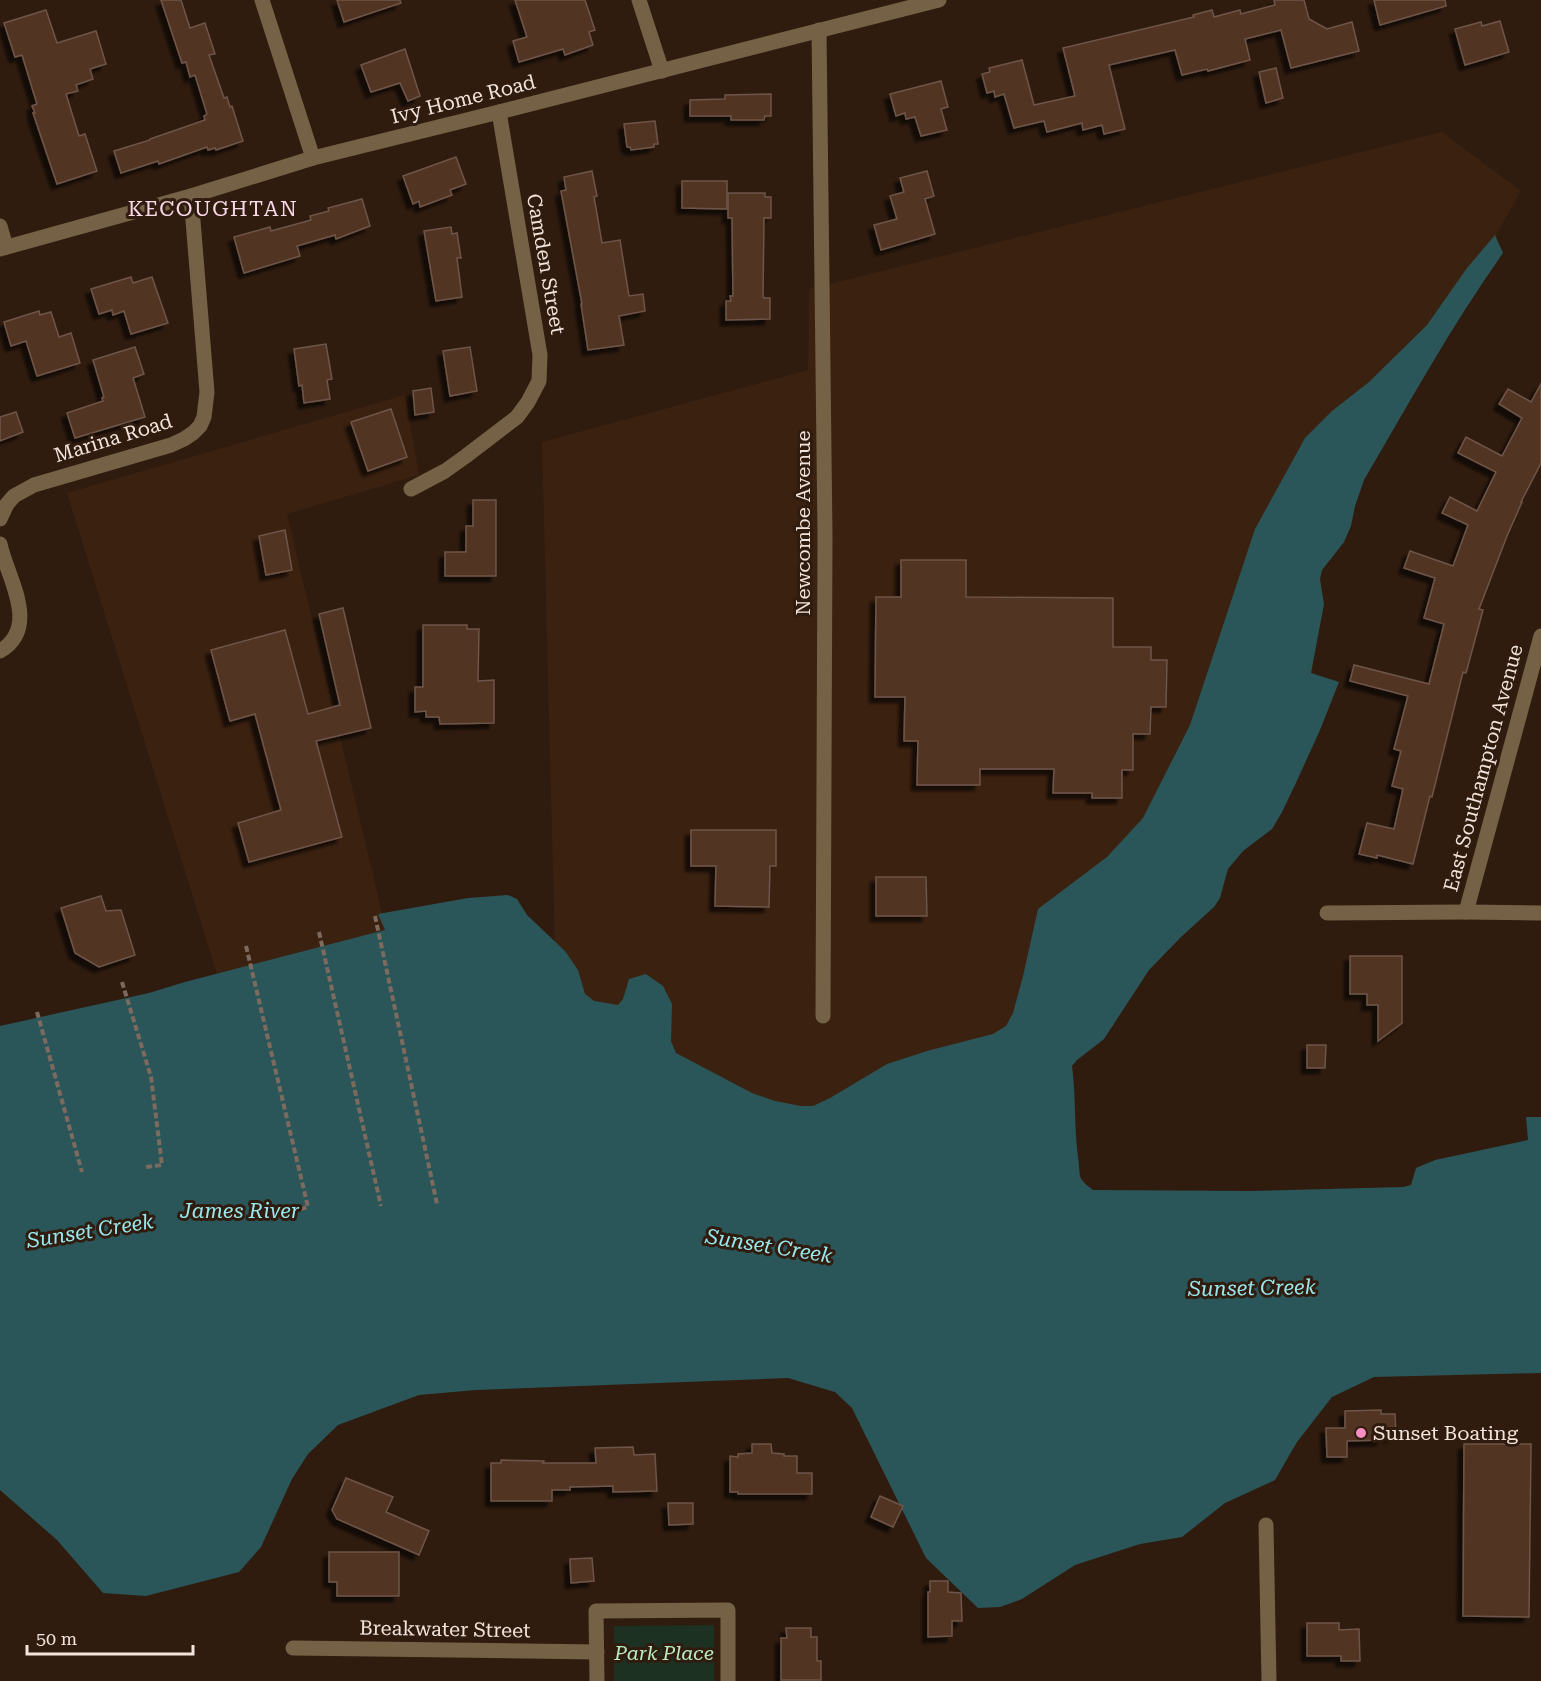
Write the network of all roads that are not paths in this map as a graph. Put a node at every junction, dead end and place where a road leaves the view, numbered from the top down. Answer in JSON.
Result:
{"nodes":[{"id":1,"x":262,"y":0,"type":"edge"},
{"id":2,"x":639,"y":0,"type":"edge"},
{"id":3,"x":939,"y":0,"type":"edge"},
{"id":4,"x":819,"y":30,"type":"junction"},
{"id":5,"x":662,"y":71,"type":"junction"},
{"id":6,"x":499,"y":112,"type":"junction"},
{"id":7,"x":313,"y":158,"type":"junction"},
{"id":8,"x":191,"y":196,"type":"junction"},
{"id":9,"x":0,"y":226,"type":"edge"},
{"id":10,"x":3,"y":248,"type":"edge"},
{"id":11,"x":411,"y":489,"type":"dead end"},
{"id":12,"x":0,"y":519,"type":"edge"},
{"id":13,"x":0,"y":544,"type":"edge"},
{"id":14,"x":1541,"y":636,"type":"edge"},
{"id":15,"x":0,"y":651,"type":"edge"},
{"id":16,"x":1466,"y":912,"type":"junction"},
{"id":17,"x":1327,"y":913,"type":"dead end"},
{"id":18,"x":1541,"y":913,"type":"edge"},
{"id":19,"x":822,"y":1016,"type":"dead end"},
{"id":20,"x":1266,"y":1525,"type":"dead end"},
{"id":21,"x":293,"y":1648,"type":"dead end"},
{"id":22,"x":597,"y":1652,"type":"junction"},
{"id":23,"x":597,"y":1681,"type":"edge"},
{"id":24,"x":728,"y":1681,"type":"edge"},
{"id":25,"x":1269,"y":1681,"type":"edge"}],
"edges":[{"from":1,"to":7,"type":"street"},
{"from":2,"to":5,"type":"street"},
{"from":3,"to":4,"type":"street","name":"Ivy Home Road"},
{"from":4,"to":5,"type":"street","name":"Ivy Home Road"},
{"from":4,"to":19,"type":"street","name":"Newcombe Avenue"},
{"from":5,"to":6,"type":"street","name":"Ivy Home Road"},
{"from":6,"to":7,"type":"street","name":"Ivy Home Road"},
{"from":6,"to":11,"type":"street","name":"Camden Street"},
{"from":7,"to":8,"type":"street","name":"Ivy Home Road"},
{"from":8,"to":10,"type":"street","name":"Ivy Home Road"},
{"from":8,"to":12,"type":"street","name":"Marina Road"},
{"from":9,"to":10,"type":"street"},
{"from":13,"to":15,"type":"street"},
{"from":14,"to":16,"type":"street","name":"East Southampton Avenue"},
{"from":16,"to":17,"type":"street"},
{"from":16,"to":18,"type":"street"},
{"from":20,"to":25,"type":"street"},
{"from":21,"to":22,"type":"street","name":"Breakwater Street"},
{"from":22,"to":23,"type":"street"},
{"from":22,"to":24,"type":"street"}]}
